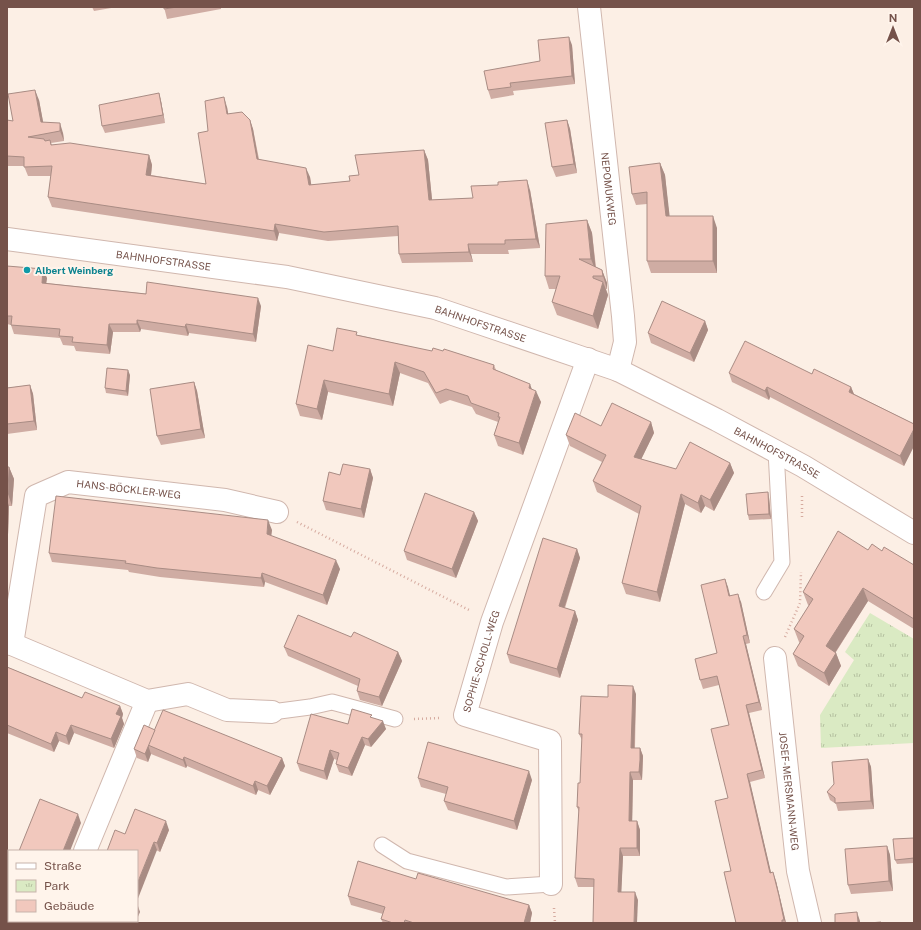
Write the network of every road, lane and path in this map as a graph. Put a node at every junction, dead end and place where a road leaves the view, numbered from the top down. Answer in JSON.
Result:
{"nodes":[{"id":1,"x":589,"y":7,"type":"edge"},
{"id":2,"x":7,"y":238,"type":"edge"},
{"id":3,"x":588,"y":359,"type":"junction"},
{"id":4,"x":618,"y":370,"type":"junction"},
{"id":5,"x":776,"y":451,"type":"junction"},
{"id":6,"x":277,"y":512,"type":"joint"},
{"id":7,"x":914,"y":533,"type":"edge"},
{"id":8,"x":764,"y":592,"type":"dead end"},
{"id":9,"x":492,"y":622,"type":"junction"},
{"id":10,"x":9,"y":643,"type":"edge"},
{"id":11,"x":775,"y":658,"type":"dead end"},
{"id":12,"x":147,"y":701,"type":"junction"},
{"id":13,"x":272,"y":712,"type":"joint"},
{"id":14,"x":465,"y":716,"type":"junction"},
{"id":15,"x":395,"y":719,"type":"joint"},
{"id":16,"x":382,"y":845,"type":"dead end"},
{"id":17,"x":85,"y":850,"type":"edge"},
{"id":18,"x":551,"y":884,"type":"joint"},
{"id":19,"x":810,"y":923,"type":"edge"}],
"edges":[{"from":1,"to":4,"type":"street","name":"NEPOMUKWEG"},
{"from":2,"to":3,"type":"street","name":"BAHNHOFSTRASSE"},
{"from":3,"to":4,"type":"street","name":"BAHNHOFSTRASSE"},
{"from":3,"to":9,"type":"street","name":"SOPHIE-SCHOLL-WEG"},
{"from":4,"to":5,"type":"street","name":"BAHNHOFSTRASSE"},
{"from":5,"to":7,"type":"street","name":"BAHNHOFSTRASSE"},
{"from":5,"to":8,"type":"lane"},
{"from":6,"to":9,"type":"path"},
{"from":6,"to":10,"type":"street","name":"HANS-BÖCKLER-WEG"},
{"from":9,"to":14,"type":"street","name":"SOPHIE-SCHOLL-WEG"},
{"from":10,"to":12,"type":"street","name":"HANS-BÖCKLER-WEG"},
{"from":11,"to":19,"type":"street","name":"JOSEF-MERSMANN-WEG"},
{"from":12,"to":13,"type":"street"},
{"from":12,"to":17,"type":"street"},
{"from":13,"to":15,"type":"lane"},
{"from":14,"to":15,"type":"path"},
{"from":14,"to":18,"type":"street","name":"SOPHIE-SCHOLL-WEG"},
{"from":16,"to":18,"type":"lane","name":"SOPHIE-SCHOLL-WEG"}]}
